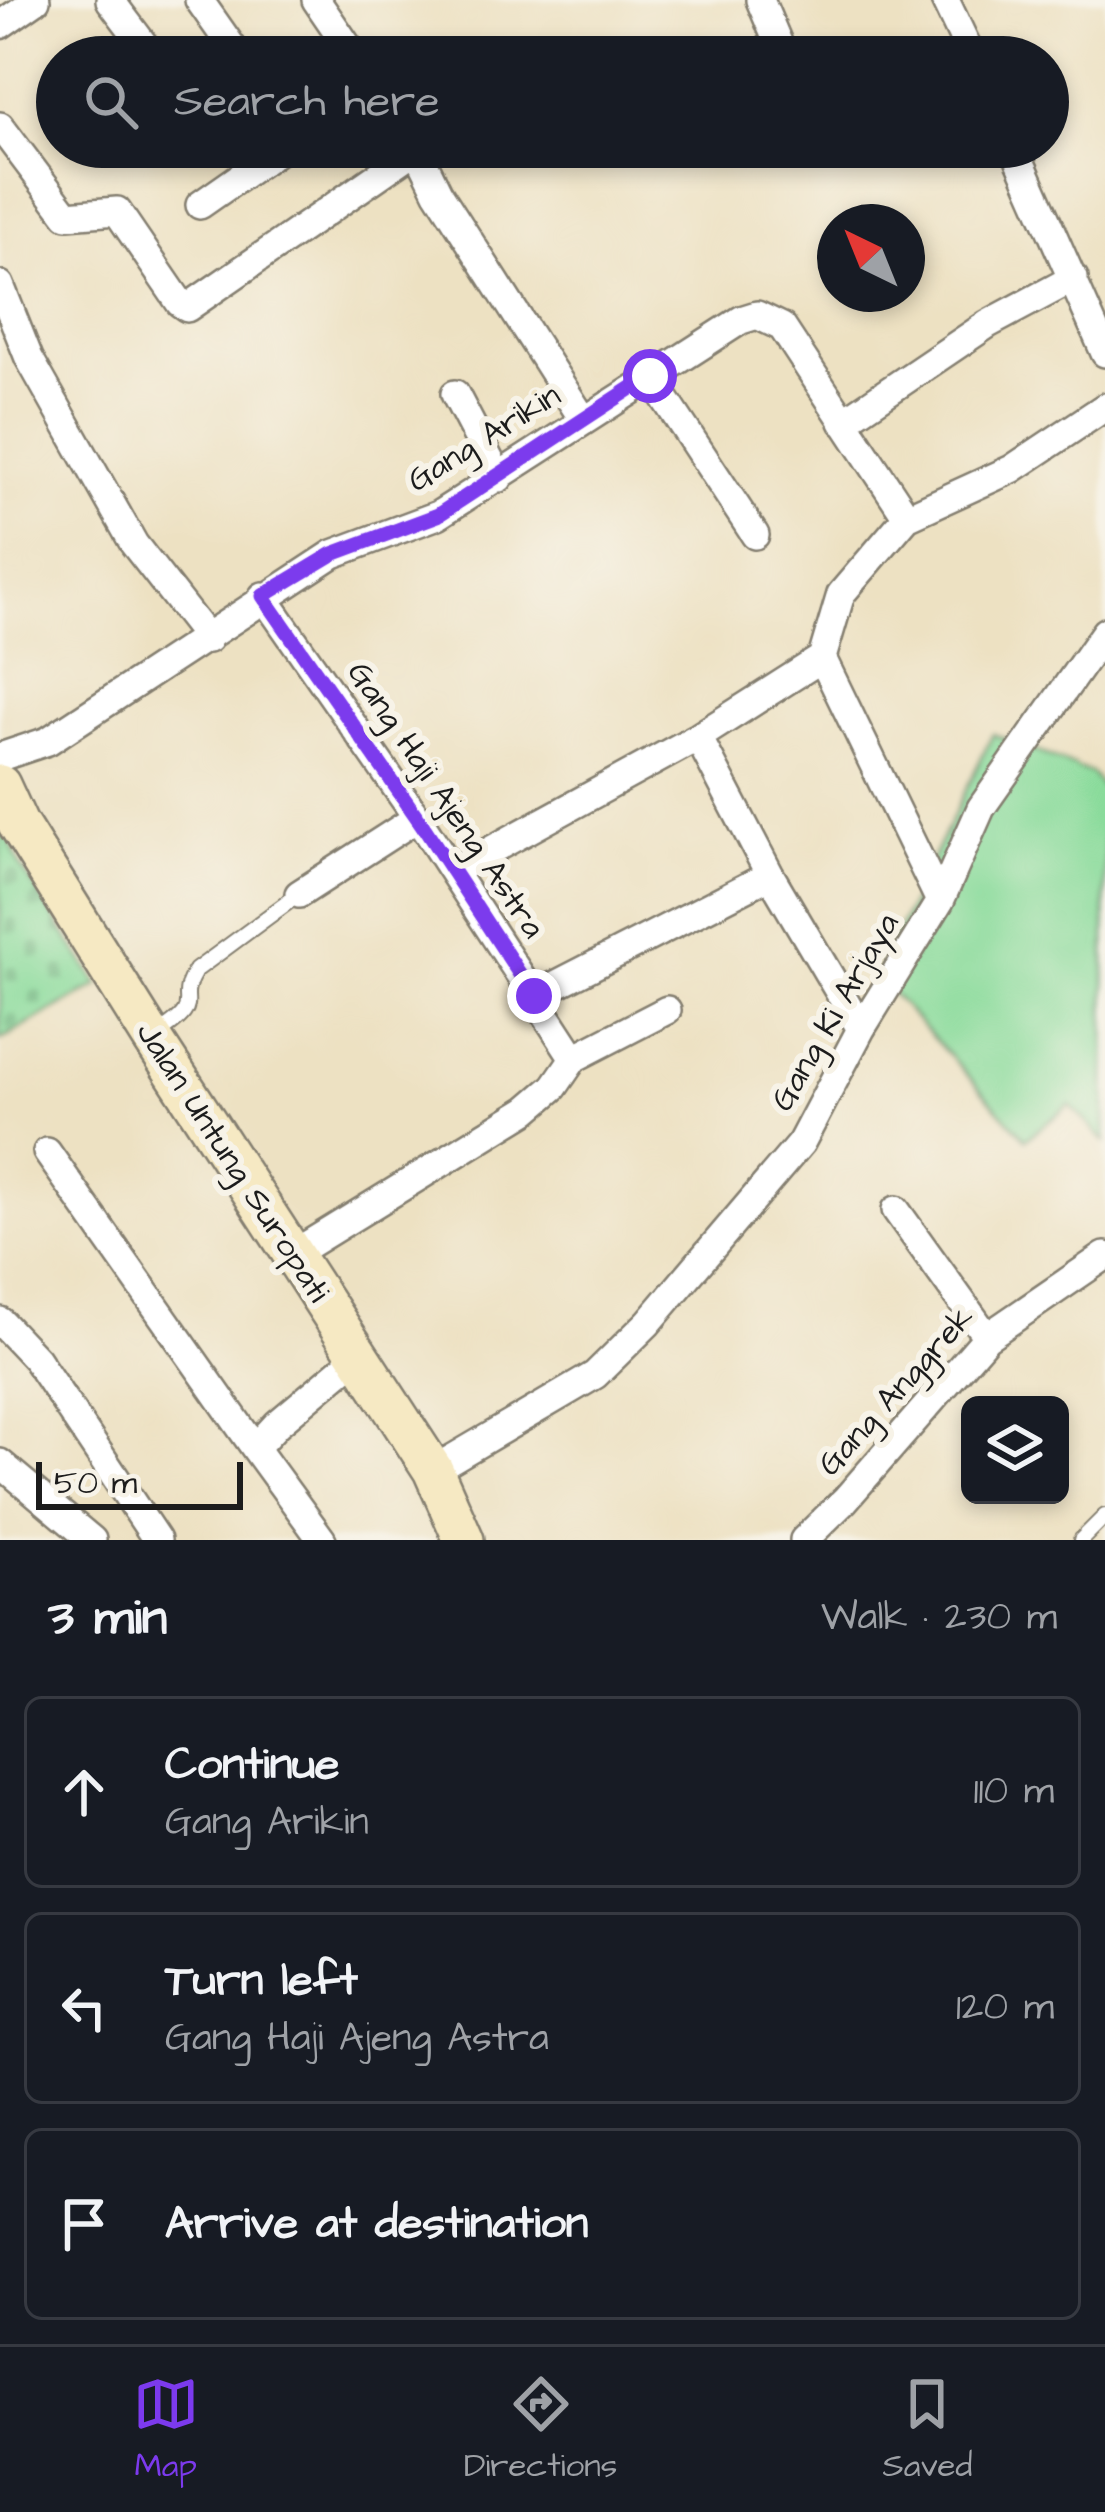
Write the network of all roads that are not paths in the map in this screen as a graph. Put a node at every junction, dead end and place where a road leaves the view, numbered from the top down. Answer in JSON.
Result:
{"nodes":[{"id":1,"x":35,"y":0,"type":"edge"},
{"id":2,"x":110,"y":0,"type":"edge"},
{"id":3,"x":200,"y":0,"type":"edge"},
{"id":4,"x":316,"y":0,"type":"edge"},
{"id":5,"x":760,"y":0,"type":"edge"},
{"id":6,"x":944,"y":0,"type":"edge"},
{"id":7,"x":0,"y":25,"type":"edge"},
{"id":8,"x":137,"y":36,"type":"edge"},
{"id":9,"x":225,"y":36,"type":"edge"},
{"id":10,"x":341,"y":36,"type":"edge"},
{"id":11,"x":775,"y":36,"type":"edge"},
{"id":12,"x":962,"y":36,"type":"edge"},
{"id":13,"x":0,"y":126,"type":"edge"},
{"id":14,"x":253,"y":168,"type":"edge"},
{"id":15,"x":389,"y":168,"type":"edge"},
{"id":16,"x":427,"y":168,"type":"edge"},
{"id":17,"x":1023,"y":168,"type":"edge"},
{"id":18,"x":200,"y":205,"type":"dead end"},
{"id":19,"x":1074,"y":278,"type":"junction"},
{"id":20,"x":0,"y":286,"type":"edge"},
{"id":21,"x":1095,"y":299,"type":"edge"},
{"id":22,"x":1105,"y":353,"type":"edge"},
{"id":23,"x":650,"y":376,"type":"junction"},
{"id":24,"x":455,"y":394,"type":"dead end"},
{"id":25,"x":1105,"y":407,"type":"edge"},
{"id":26,"x":583,"y":419,"type":"junction"},
{"id":27,"x":843,"y":422,"type":"junction"},
{"id":28,"x":499,"y":478,"type":"junction"},
{"id":29,"x":907,"y":517,"type":"junction"},
{"id":30,"x":755,"y":535,"type":"dead end"},
{"id":31,"x":263,"y":596,"type":"junction"},
{"id":32,"x":1105,"y":632,"type":"edge"},
{"id":33,"x":208,"y":639,"type":"junction"},
{"id":34,"x":823,"y":658,"type":"junction"},
{"id":35,"x":698,"y":737,"type":"junction"},
{"id":36,"x":0,"y":757,"type":"edge"},
{"id":37,"x":0,"y":784,"type":"edge"},
{"id":38,"x":417,"y":818,"type":"junction"},
{"id":39,"x":452,"y":872,"type":"junction"},
{"id":40,"x":770,"y":875,"type":"junction"},
{"id":41,"x":299,"y":894,"type":"joint"},
{"id":42,"x":940,"y":901,"type":"junction"},
{"id":43,"x":534,"y":996,"type":"junction"},
{"id":44,"x":668,"y":1010,"type":"dead end"},
{"id":45,"x":861,"y":1029,"type":"junction"},
{"id":46,"x":152,"y":1038,"type":"junction"},
{"id":47,"x":574,"y":1058,"type":"junction"},
{"id":48,"x":47,"y":1152,"type":"dead end"},
{"id":49,"x":896,"y":1210,"type":"dead end"},
{"id":50,"x":293,"y":1254,"type":"junction"},
{"id":51,"x":1105,"y":1256,"type":"edge"},
{"id":52,"x":0,"y":1321,"type":"edge"},
{"id":53,"x":987,"y":1337,"type":"junction"},
{"id":54,"x":357,"y":1357,"type":"junction"},
{"id":55,"x":255,"y":1448,"type":"junction"},
{"id":56,"x":0,"y":1463,"type":"edge"},
{"id":57,"x":433,"y":1470,"type":"junction"},
{"id":58,"x":1105,"y":1516,"type":"edge"},
{"id":59,"x":92,"y":1540,"type":"edge"},
{"id":60,"x":157,"y":1540,"type":"edge"},
{"id":61,"x":322,"y":1540,"type":"edge"},
{"id":62,"x":464,"y":1540,"type":"edge"},
{"id":63,"x":804,"y":1540,"type":"edge"},
{"id":64,"x":1081,"y":1540,"type":"edge"}],
"edges":[{"from":1,"to":7,"type":"street"},
{"from":2,"to":8,"type":"street"},
{"from":3,"to":9,"type":"street"},
{"from":4,"to":10,"type":"street"},
{"from":5,"to":11,"type":"street"},
{"from":6,"to":12,"type":"street"},
{"from":13,"to":15,"type":"street"},
{"from":14,"to":18,"type":"street"},
{"from":16,"to":26,"type":"street"},
{"from":17,"to":19,"type":"street"},
{"from":19,"to":21,"type":"street"},
{"from":19,"to":27,"type":"street"},
{"from":20,"to":33,"type":"street"},
{"from":21,"to":22,"type":"street"},
{"from":23,"to":26,"type":"street","name":"Gang Arikin"},
{"from":23,"to":27,"type":"street","name":"Gang Arikin"},
{"from":23,"to":30,"type":"street"},
{"from":24,"to":28,"type":"street"},
{"from":25,"to":29,"type":"street"},
{"from":26,"to":28,"type":"street","name":"Gang Arikin"},
{"from":27,"to":29,"type":"street","name":"Gang Arikin"},
{"from":28,"to":31,"type":"street","name":"Gang Arikin"},
{"from":29,"to":34,"type":"street"},
{"from":31,"to":33,"type":"street","name":"Gang Arikin"},
{"from":31,"to":38,"type":"street","name":"Gang Haji Ajeng Astra"},
{"from":32,"to":42,"type":"street"},
{"from":33,"to":36,"type":"street","name":"Gang Arikin"},
{"from":34,"to":35,"type":"street"},
{"from":34,"to":42,"type":"street","name":"Gang Ki Arjaya"},
{"from":35,"to":39,"type":"street"},
{"from":35,"to":40,"type":"street"},
{"from":37,"to":46,"type":"street","name":"Jalan Untung Suropati"},
{"from":38,"to":39,"type":"street","name":"Gang Haji Ajeng Astra"},
{"from":38,"to":41,"type":"street"},
{"from":39,"to":43,"type":"street","name":"Gang Haji Ajeng Astra"},
{"from":40,"to":43,"type":"street"},
{"from":40,"to":45,"type":"street"},
{"from":41,"to":46,"type":"lane"},
{"from":42,"to":45,"type":"street","name":"Gang Ki Arjaya"},
{"from":43,"to":47,"type":"street","name":"Gang Haji Ajeng Astra"},
{"from":44,"to":47,"type":"street"},
{"from":45,"to":57,"type":"street","name":"Gang Ki Arjaya"},
{"from":46,"to":50,"type":"street","name":"Jalan Untung Suropati"},
{"from":47,"to":50,"type":"street"},
{"from":48,"to":55,"type":"street"},
{"from":49,"to":53,"type":"street"},
{"from":50,"to":54,"type":"street","name":"Jalan Untung Suropati"},
{"from":51,"to":53,"type":"street","name":"Gang Anggrek"},
{"from":52,"to":60,"type":"street"},
{"from":53,"to":63,"type":"street","name":"Gang Anggrek"},
{"from":54,"to":55,"type":"street"},
{"from":54,"to":57,"type":"street","name":"Jalan Untung Suropati"},
{"from":55,"to":61,"type":"street"},
{"from":56,"to":59,"type":"street"},
{"from":57,"to":62,"type":"street","name":"Jalan Untung Suropati"},
{"from":58,"to":64,"type":"lane"}]}
